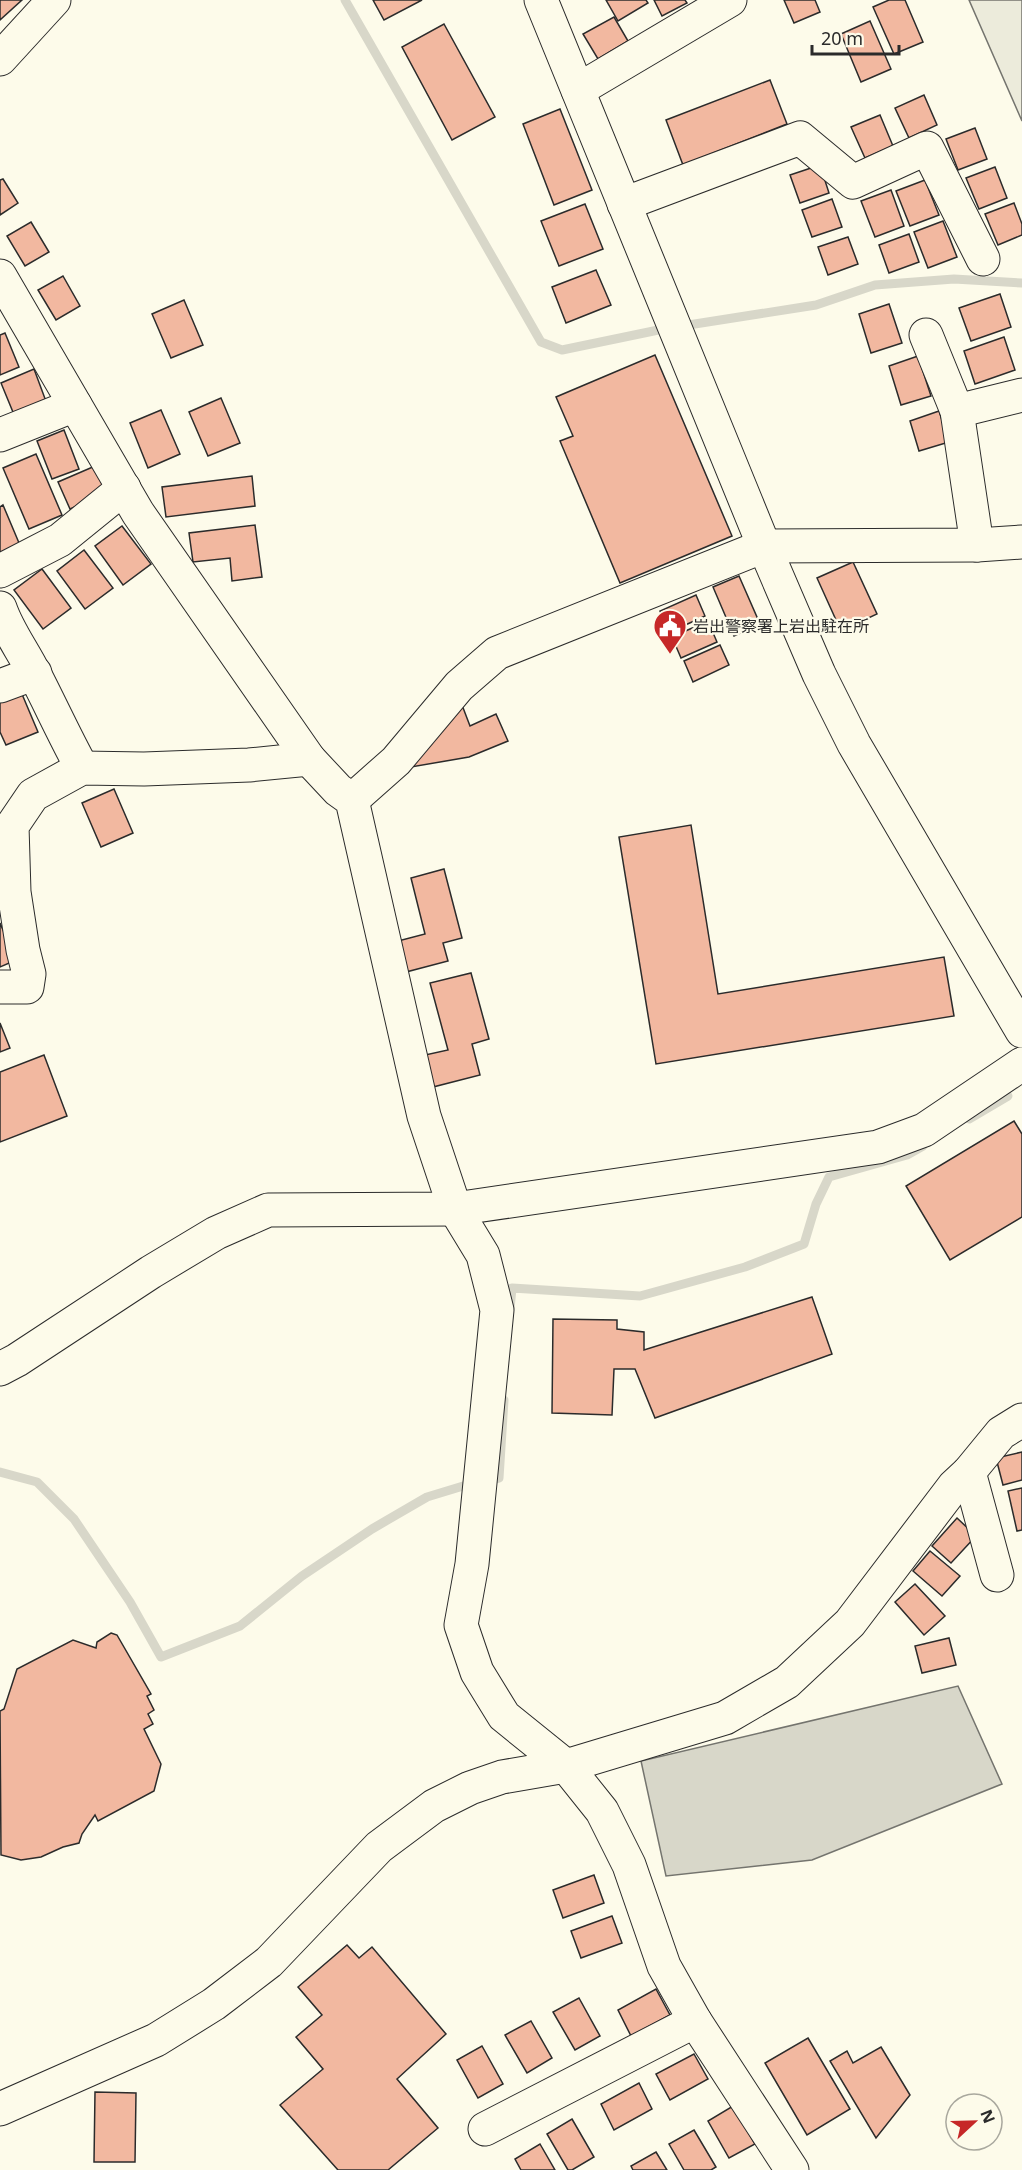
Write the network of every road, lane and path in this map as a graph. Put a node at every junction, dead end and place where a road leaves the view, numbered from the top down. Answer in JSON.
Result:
{"nodes":[{"id":1,"x":52,"y":0,"type":"edge"},
{"id":2,"x":541,"y":0,"type":"edge"},
{"id":3,"x":730,"y":0,"type":"edge"},
{"id":4,"x":0,"y":59,"type":"edge"},
{"id":5,"x":578,"y":90,"type":"junction"},
{"id":6,"x":624,"y":204,"type":"junction"},
{"id":7,"x":983,"y":259,"type":"dead end"},
{"id":8,"x":0,"y":276,"type":"edge"},
{"id":9,"x":9,"y":311,"type":"edge"},
{"id":10,"x":926,"y":335,"type":"dead end"},
{"id":11,"x":1022,"y":395,"type":"edge"},
{"id":12,"x":75,"y":405,"type":"junction"},
{"id":13,"x":957,"y":411,"type":"junction"},
{"id":14,"x":0,"y":435,"type":"edge"},
{"id":15,"x":124,"y":488,"type":"junction"},
{"id":16,"x":1022,"y":542,"type":"edge"},
{"id":17,"x":977,"y":545,"type":"junction"},
{"id":18,"x":764,"y":546,"type":"junction"},
{"id":19,"x":0,"y":572,"type":"edge"},
{"id":20,"x":0,"y":608,"type":"edge"},
{"id":21,"x":35,"y":673,"type":"junction"},
{"id":22,"x":0,"y":686,"type":"edge"},
{"id":23,"x":309,"y":759,"type":"junction"},
{"id":24,"x":82,"y":768,"type":"junction"},
{"id":25,"x":352,"y":800,"type":"junction"},
{"id":26,"x":6,"y":828,"type":"edge"},
{"id":27,"x":0,"y":987,"type":"edge"},
{"id":28,"x":1022,"y":1031,"type":"edge"},
{"id":29,"x":1022,"y":1064,"type":"edge"},
{"id":30,"x":455,"y":1209,"type":"junction"},
{"id":31,"x":0,"y":1369,"type":"edge"},
{"id":32,"x":1022,"y":1420,"type":"edge"},
{"id":33,"x":969,"y":1472,"type":"junction"},
{"id":34,"x":997,"y":1575,"type":"dead end"},
{"id":35,"x":566,"y":1766,"type":"junction"},
{"id":36,"x":695,"y":2021,"type":"junction"},
{"id":37,"x":0,"y":2109,"type":"edge"},
{"id":38,"x":485,"y":2129,"type":"dead end"},
{"id":39,"x":781,"y":2167,"type":"edge"}],
"edges":[{"from":1,"to":4,"type":"street"},
{"from":2,"to":5,"type":"street"},
{"from":3,"to":5,"type":"street"},
{"from":5,"to":6,"type":"street"},
{"from":6,"to":7,"type":"street"},
{"from":6,"to":18,"type":"street"},
{"from":8,"to":9,"type":"street"},
{"from":9,"to":12,"type":"street"},
{"from":10,"to":13,"type":"street"},
{"from":11,"to":13,"type":"street"},
{"from":12,"to":14,"type":"street"},
{"from":12,"to":15,"type":"street"},
{"from":13,"to":17,"type":"street"},
{"from":15,"to":19,"type":"street"},
{"from":15,"to":23,"type":"street"},
{"from":16,"to":17,"type":"street"},
{"from":17,"to":18,"type":"street"},
{"from":18,"to":25,"type":"street"},
{"from":18,"to":28,"type":"street"},
{"from":20,"to":21,"type":"street"},
{"from":21,"to":22,"type":"street"},
{"from":21,"to":24,"type":"street"},
{"from":23,"to":24,"type":"street"},
{"from":23,"to":25,"type":"street"},
{"from":24,"to":26,"type":"street"},
{"from":25,"to":30,"type":"street"},
{"from":26,"to":27,"type":"street"},
{"from":29,"to":30,"type":"street"},
{"from":30,"to":31,"type":"street"},
{"from":30,"to":35,"type":"street"},
{"from":32,"to":33,"type":"street"},
{"from":33,"to":34,"type":"street"},
{"from":33,"to":35,"type":"street"},
{"from":35,"to":36,"type":"street"},
{"from":35,"to":37,"type":"street"},
{"from":36,"to":38,"type":"street"},
{"from":36,"to":39,"type":"street"}]}
